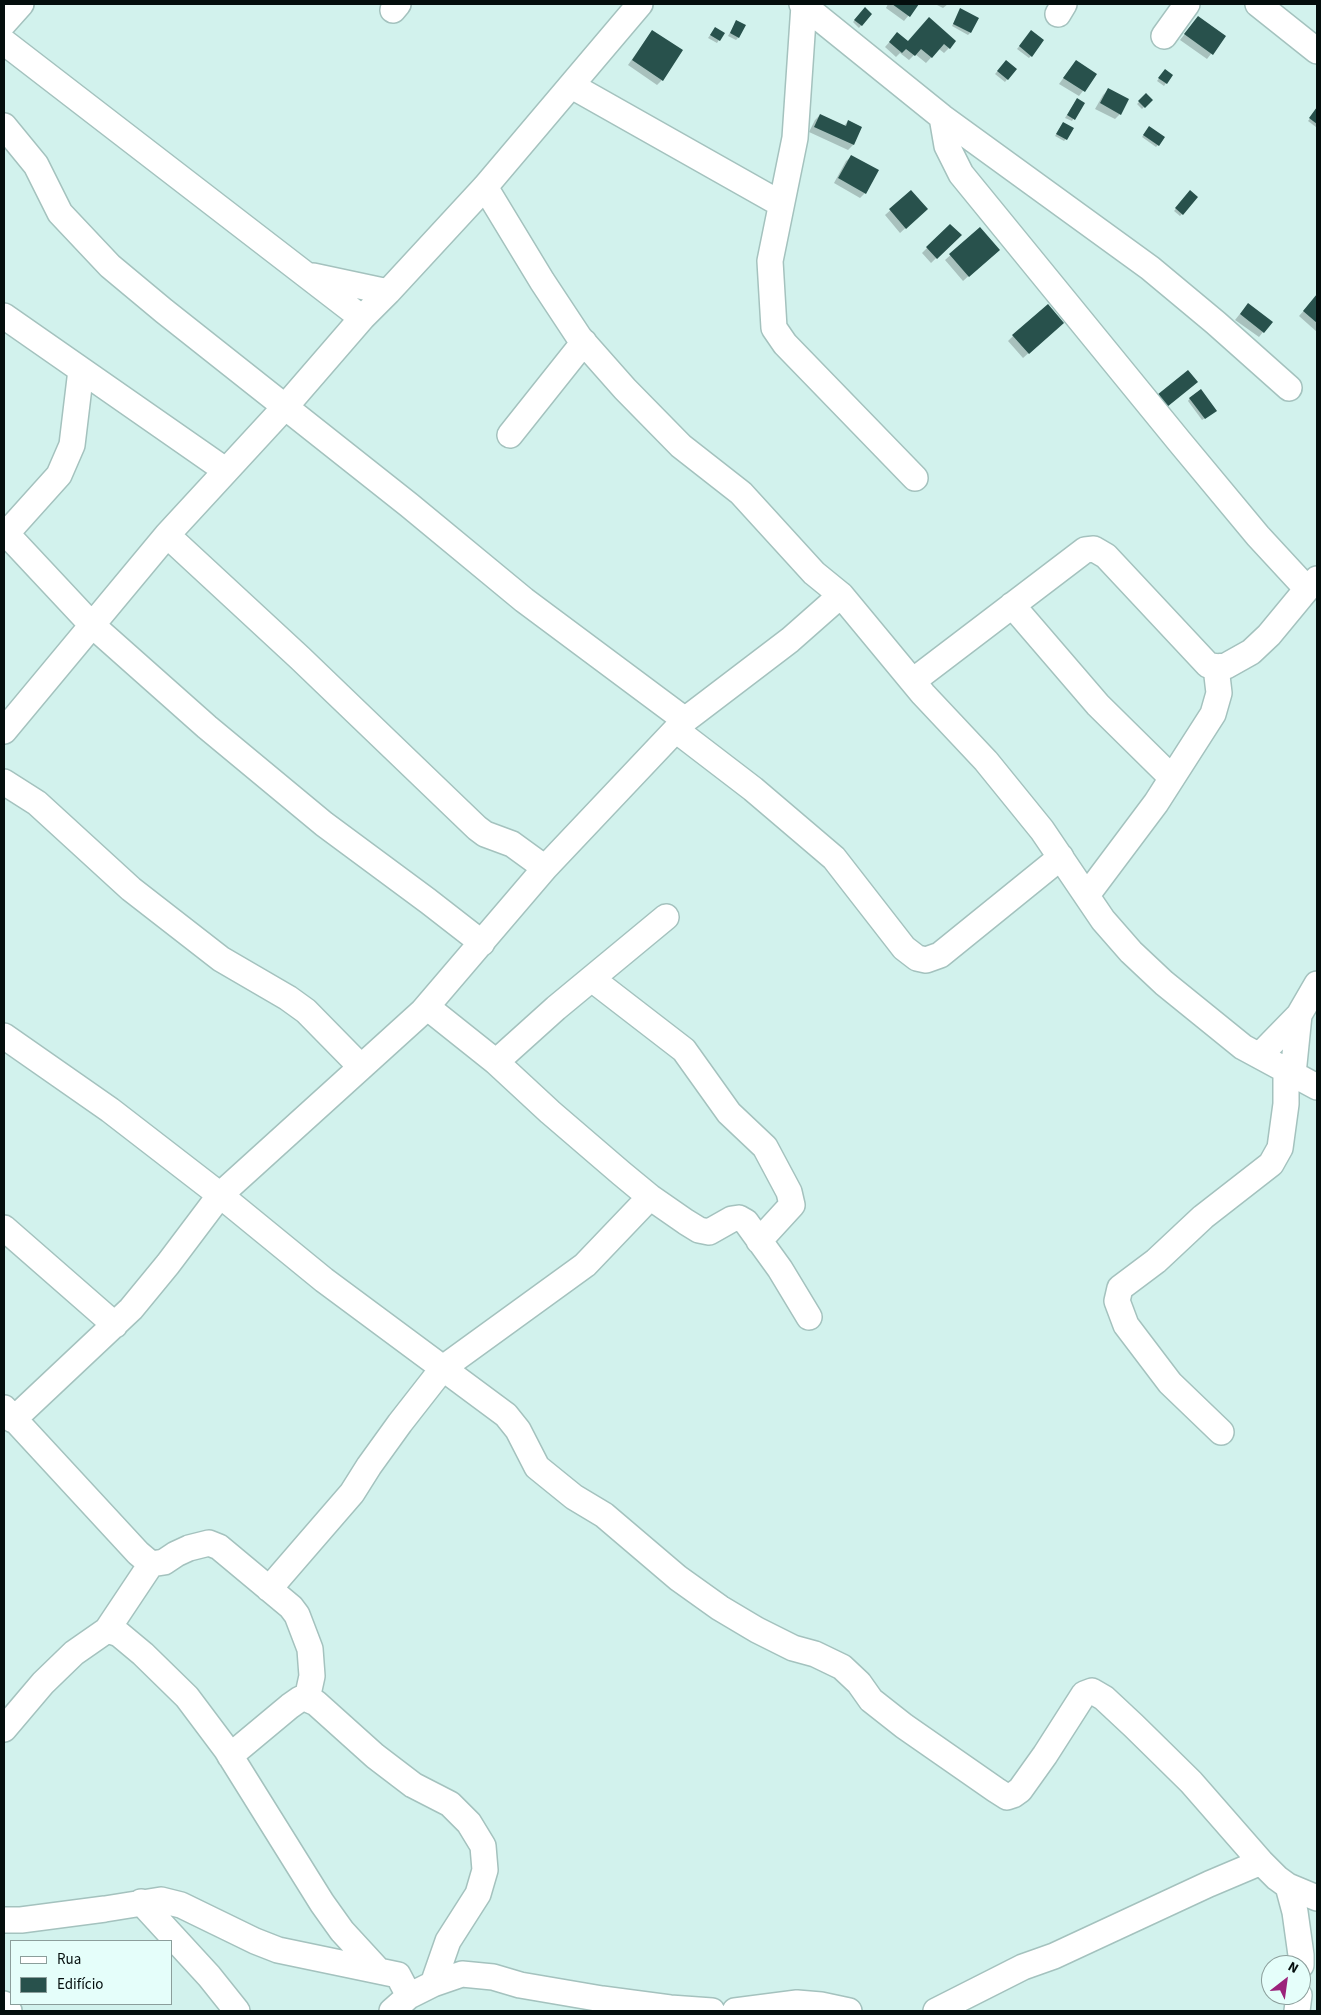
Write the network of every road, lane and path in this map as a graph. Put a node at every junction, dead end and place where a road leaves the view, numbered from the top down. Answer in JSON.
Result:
{"nodes":[{"id":1,"x":21,"y":4,"type":"edge"},
{"id":2,"x":640,"y":4,"type":"edge"},
{"id":3,"x":803,"y":4,"type":"edge"},
{"id":4,"x":1187,"y":4,"type":"edge"},
{"id":5,"x":1258,"y":4,"type":"edge"},
{"id":6,"x":4,"y":23,"type":"edge"},
{"id":7,"x":1164,"y":36,"type":"dead end"},
{"id":8,"x":4,"y":42,"type":"edge"},
{"id":9,"x":1317,"y":51,"type":"edge"},
{"id":10,"x":572,"y":86,"type":"junction"},
{"id":11,"x":942,"y":117,"type":"junction"},
{"id":12,"x":4,"y":126,"type":"edge"},
{"id":13,"x":485,"y":187,"type":"junction"},
{"id":14,"x":781,"y":204,"type":"junction"},
{"id":15,"x":308,"y":275,"type":"junction"},
{"id":16,"x":388,"y":292,"type":"junction"},
{"id":17,"x":4,"y":316,"type":"edge"},
{"id":18,"x":362,"y":318,"type":"junction"},
{"id":19,"x":584,"y":342,"type":"junction"},
{"id":20,"x":80,"y":370,"type":"junction"},
{"id":21,"x":1289,"y":388,"type":"dead end"},
{"id":22,"x":285,"y":407,"type":"junction"},
{"id":23,"x":510,"y":435,"type":"dead end"},
{"id":24,"x":225,"y":470,"type":"junction"},
{"id":25,"x":915,"y":478,"type":"dead end"},
{"id":26,"x":5,"y":533,"type":"edge"},
{"id":27,"x":168,"y":535,"type":"junction"},
{"id":28,"x":1312,"y":584,"type":"edge"},
{"id":29,"x":841,"y":595,"type":"junction"},
{"id":30,"x":1012,"y":605,"type":"junction"},
{"id":31,"x":91,"y":624,"type":"junction"},
{"id":32,"x":1216,"y":667,"type":"junction"},
{"id":33,"x":913,"y":681,"type":"junction"},
{"id":34,"x":681,"y":725,"type":"junction"},
{"id":35,"x":4,"y":731,"type":"edge"},
{"id":36,"x":1171,"y":777,"type":"junction"},
{"id":37,"x":4,"y":782,"type":"edge"},
{"id":38,"x":1061,"y":857,"type":"junction"},
{"id":39,"x":545,"y":868,"type":"junction"},
{"id":40,"x":1087,"y":895,"type":"junction"},
{"id":41,"x":666,"y":917,"type":"dead end"},
{"id":42,"x":482,"y":943,"type":"junction"},
{"id":43,"x":592,"y":979,"type":"junction"},
{"id":44,"x":1317,"y":984,"type":"edge"},
{"id":45,"x":427,"y":1007,"type":"junction"},
{"id":46,"x":1299,"y":1015,"type":"junction"},
{"id":47,"x":4,"y":1036,"type":"edge"},
{"id":48,"x":1260,"y":1055,"type":"junction"},
{"id":49,"x":496,"y":1062,"type":"junction"},
{"id":50,"x":361,"y":1067,"type":"junction"},
{"id":51,"x":1290,"y":1072,"type":"junction"},
{"id":52,"x":1317,"y":1087,"type":"edge"},
{"id":53,"x":220,"y":1195,"type":"junction"},
{"id":54,"x":650,"y":1197,"type":"junction"},
{"id":55,"x":4,"y":1228,"type":"edge"},
{"id":56,"x":759,"y":1241,"type":"junction"},
{"id":57,"x":809,"y":1317,"type":"dead end"},
{"id":58,"x":115,"y":1324,"type":"junction"},
{"id":59,"x":443,"y":1368,"type":"junction"},
{"id":60,"x":8,"y":1414,"type":"edge"},
{"id":61,"x":1221,"y":1432,"type":"dead end"},
{"id":62,"x":150,"y":1564,"type":"junction"},
{"id":63,"x":269,"y":1589,"type":"junction"},
{"id":64,"x":108,"y":1630,"type":"junction"},
{"id":65,"x":307,"y":1699,"type":"junction"},
{"id":66,"x":4,"y":1730,"type":"edge"},
{"id":67,"x":230,"y":1756,"type":"junction"},
{"id":68,"x":1261,"y":1862,"type":"junction"},
{"id":69,"x":1288,"y":1886,"type":"junction"},
{"id":70,"x":1317,"y":1898,"type":"edge"},
{"id":71,"x":141,"y":1902,"type":"junction"},
{"id":72,"x":4,"y":1920,"type":"edge"},
{"id":73,"x":1302,"y":1955,"type":"edge"},
{"id":74,"x":377,"y":1969,"type":"junction"},
{"id":75,"x":433,"y":1984,"type":"junction"},
{"id":76,"x":400,"y":2003,"type":"edge"},
{"id":77,"x":4,"y":2004,"type":"edge"},
{"id":78,"x":9,"y":2011,"type":"edge"},
{"id":79,"x":237,"y":2011,"type":"edge"},
{"id":80,"x":712,"y":2011,"type":"edge"},
{"id":81,"x":735,"y":2011,"type":"edge"},
{"id":82,"x":849,"y":2011,"type":"edge"},
{"id":83,"x":936,"y":2011,"type":"edge"}],
"edges":[{"from":1,"to":6,"type":"street"},
{"from":2,"to":10,"type":"street"},
{"from":3,"to":11,"type":"street"},
{"from":3,"to":14,"type":"street"},
{"from":4,"to":7,"type":"street"},
{"from":5,"to":9,"type":"street"},
{"from":8,"to":15,"type":"street"},
{"from":10,"to":13,"type":"street"},
{"from":10,"to":14,"type":"street"},
{"from":11,"to":21,"type":"street"},
{"from":11,"to":28,"type":"street"},
{"from":12,"to":22,"type":"street"},
{"from":13,"to":16,"type":"street"},
{"from":13,"to":19,"type":"street"},
{"from":14,"to":25,"type":"street"},
{"from":15,"to":16,"type":"street"},
{"from":15,"to":18,"type":"street"},
{"from":16,"to":18,"type":"street"},
{"from":17,"to":20,"type":"street"},
{"from":18,"to":22,"type":"street"},
{"from":19,"to":23,"type":"street"},
{"from":19,"to":29,"type":"street"},
{"from":20,"to":24,"type":"street"},
{"from":20,"to":26,"type":"street"},
{"from":22,"to":24,"type":"street"},
{"from":22,"to":34,"type":"street"},
{"from":24,"to":27,"type":"street"},
{"from":26,"to":31,"type":"street"},
{"from":27,"to":31,"type":"street"},
{"from":27,"to":39,"type":"street"},
{"from":28,"to":32,"type":"street"},
{"from":29,"to":33,"type":"street"},
{"from":29,"to":34,"type":"street"},
{"from":30,"to":32,"type":"street"},
{"from":30,"to":33,"type":"street"},
{"from":30,"to":36,"type":"street"},
{"from":31,"to":35,"type":"street"},
{"from":31,"to":42,"type":"street"},
{"from":32,"to":36,"type":"street"},
{"from":33,"to":38,"type":"street"},
{"from":34,"to":38,"type":"street"},
{"from":34,"to":39,"type":"street"},
{"from":36,"to":40,"type":"street"},
{"from":37,"to":50,"type":"street"},
{"from":38,"to":40,"type":"street"},
{"from":39,"to":42,"type":"street"},
{"from":40,"to":48,"type":"street"},
{"from":41,"to":43,"type":"street"},
{"from":42,"to":45,"type":"street"},
{"from":43,"to":49,"type":"street"},
{"from":43,"to":56,"type":"street"},
{"from":44,"to":46,"type":"street"},
{"from":45,"to":49,"type":"street"},
{"from":45,"to":50,"type":"street"},
{"from":46,"to":48,"type":"street"},
{"from":46,"to":51,"type":"street"},
{"from":47,"to":53,"type":"street"},
{"from":48,"to":51,"type":"street"},
{"from":49,"to":54,"type":"street"},
{"from":50,"to":53,"type":"street"},
{"from":51,"to":52,"type":"street"},
{"from":51,"to":61,"type":"street"},
{"from":53,"to":58,"type":"street"},
{"from":53,"to":59,"type":"street"},
{"from":54,"to":56,"type":"street"},
{"from":54,"to":59,"type":"street"},
{"from":55,"to":58,"type":"street"},
{"from":56,"to":57,"type":"street"},
{"from":58,"to":60,"type":"street"},
{"from":59,"to":63,"type":"street"},
{"from":59,"to":68,"type":"street"},
{"from":60,"to":62,"type":"street"},
{"from":62,"to":63,"type":"street"},
{"from":62,"to":64,"type":"street"},
{"from":63,"to":65,"type":"street"},
{"from":64,"to":66,"type":"street"},
{"from":64,"to":67,"type":"street"},
{"from":65,"to":67,"type":"street"},
{"from":65,"to":75,"type":"street"},
{"from":67,"to":74,"type":"street"},
{"from":68,"to":69,"type":"street"},
{"from":68,"to":83,"type":"street"},
{"from":69,"to":70,"type":"street"},
{"from":69,"to":73,"type":"street"},
{"from":71,"to":72,"type":"street"},
{"from":71,"to":74,"type":"street"},
{"from":71,"to":79,"type":"street"},
{"from":74,"to":76,"type":"street"},
{"from":75,"to":76,"type":"street"},
{"from":75,"to":80,"type":"street"},
{"from":77,"to":78,"type":"street"},
{"from":81,"to":82,"type":"street"}]}
